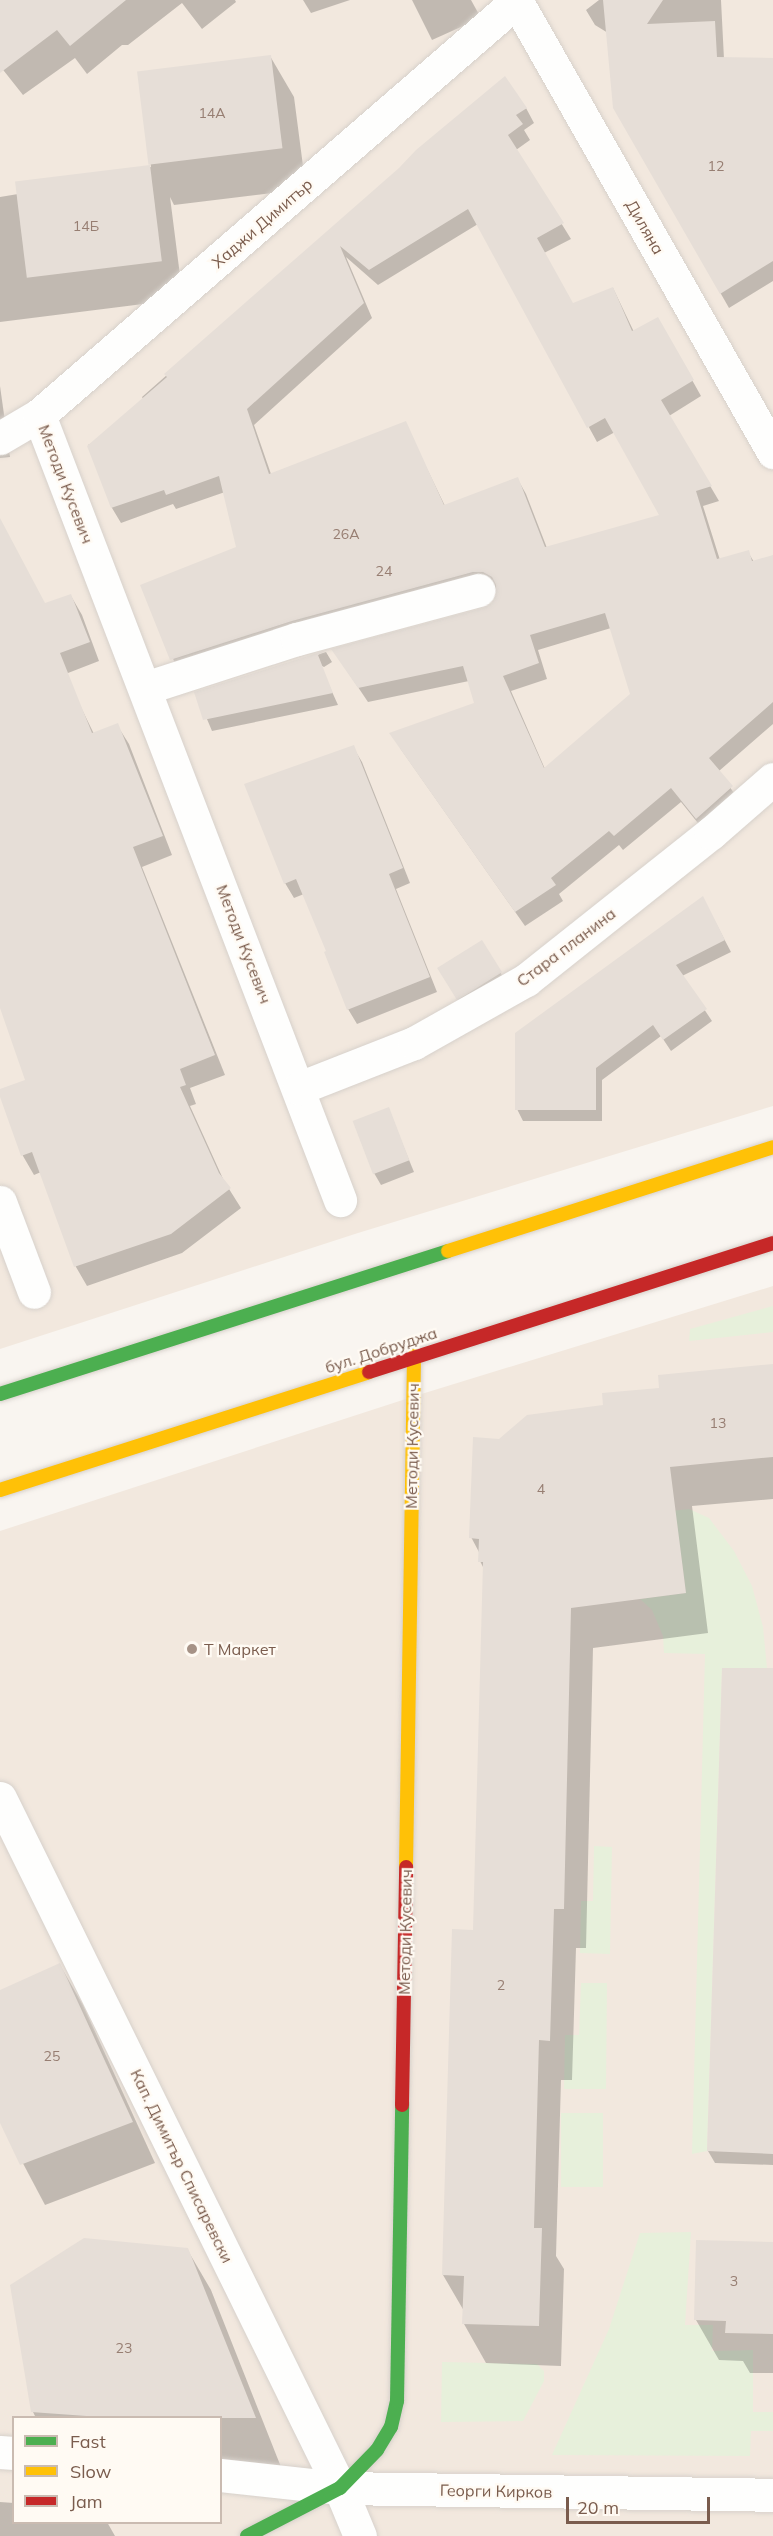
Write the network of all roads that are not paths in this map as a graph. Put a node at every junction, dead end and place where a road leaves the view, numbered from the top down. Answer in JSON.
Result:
{"nodes":[{"id":1,"x":518,"y":1,"type":"edge"},
{"id":2,"x":39,"y":415,"type":"junction"},
{"id":3,"x":0,"y":438,"type":"edge"},
{"id":4,"x":773,"y":452,"type":"edge"},
{"id":5,"x":478,"y":590,"type":"dead end"},
{"id":6,"x":145,"y":688,"type":"junction"},
{"id":7,"x":773,"y":779,"type":"edge"},
{"id":8,"x":299,"y":1088,"type":"junction"},
{"id":9,"x":773,"y":1147,"type":"edge"},
{"id":10,"x":340,"y":1200,"type":"dead end"},
{"id":11,"x":0,"y":1202,"type":"edge"},
{"id":12,"x":773,"y":1243,"type":"edge"},
{"id":13,"x":34,"y":1292,"type":"dead end"},
{"id":14,"x":414,"y":1356,"type":"junction"},
{"id":15,"x":0,"y":1394,"type":"edge"},
{"id":16,"x":0,"y":1490,"type":"edge"},
{"id":17,"x":0,"y":1798,"type":"edge"},
{"id":18,"x":222,"y":2475,"type":"edge"},
{"id":19,"x":340,"y":2488,"type":"junction"},
{"id":20,"x":773,"y":2495,"type":"edge"},
{"id":21,"x":247,"y":2536,"type":"edge"},
{"id":22,"x":360,"y":2536,"type":"edge"}],
"edges":[{"from":1,"to":2,"type":"street","name":"Хаджи Димитър"},
{"from":1,"to":4,"type":"street","name":"Диляна"},
{"from":2,"to":3,"type":"street","name":"Хаджи Димитър"},
{"from":2,"to":6,"type":"street","name":"Методи Кусевич"},
{"from":5,"to":6,"type":"street"},
{"from":6,"to":8,"type":"street","name":"Методи Кусевич"},
{"from":7,"to":8,"type":"street","name":"Стара планина"},
{"from":8,"to":10,"type":"street","name":"Методи Кусевич"},
{"from":9,"to":15,"type":"main road"},
{"from":11,"to":13,"type":"street"},
{"from":12,"to":14,"type":"main road","name":"бул. Добруджа"},
{"from":14,"to":16,"type":"main road","name":"бул. Добруджа"},
{"from":14,"to":19,"type":"main road","name":"Методи Кусевич"},
{"from":17,"to":19,"type":"street","name":"Кап. Димитър Списаревски"},
{"from":18,"to":19,"type":"street","name":"Георги Кирков"},
{"from":19,"to":20,"type":"street","name":"Георги Кирков"},
{"from":19,"to":21,"type":"main road","name":"Методи Кусевич"},
{"from":19,"to":22,"type":"street","name":"Кап. Димитър Списаревски"}]}
